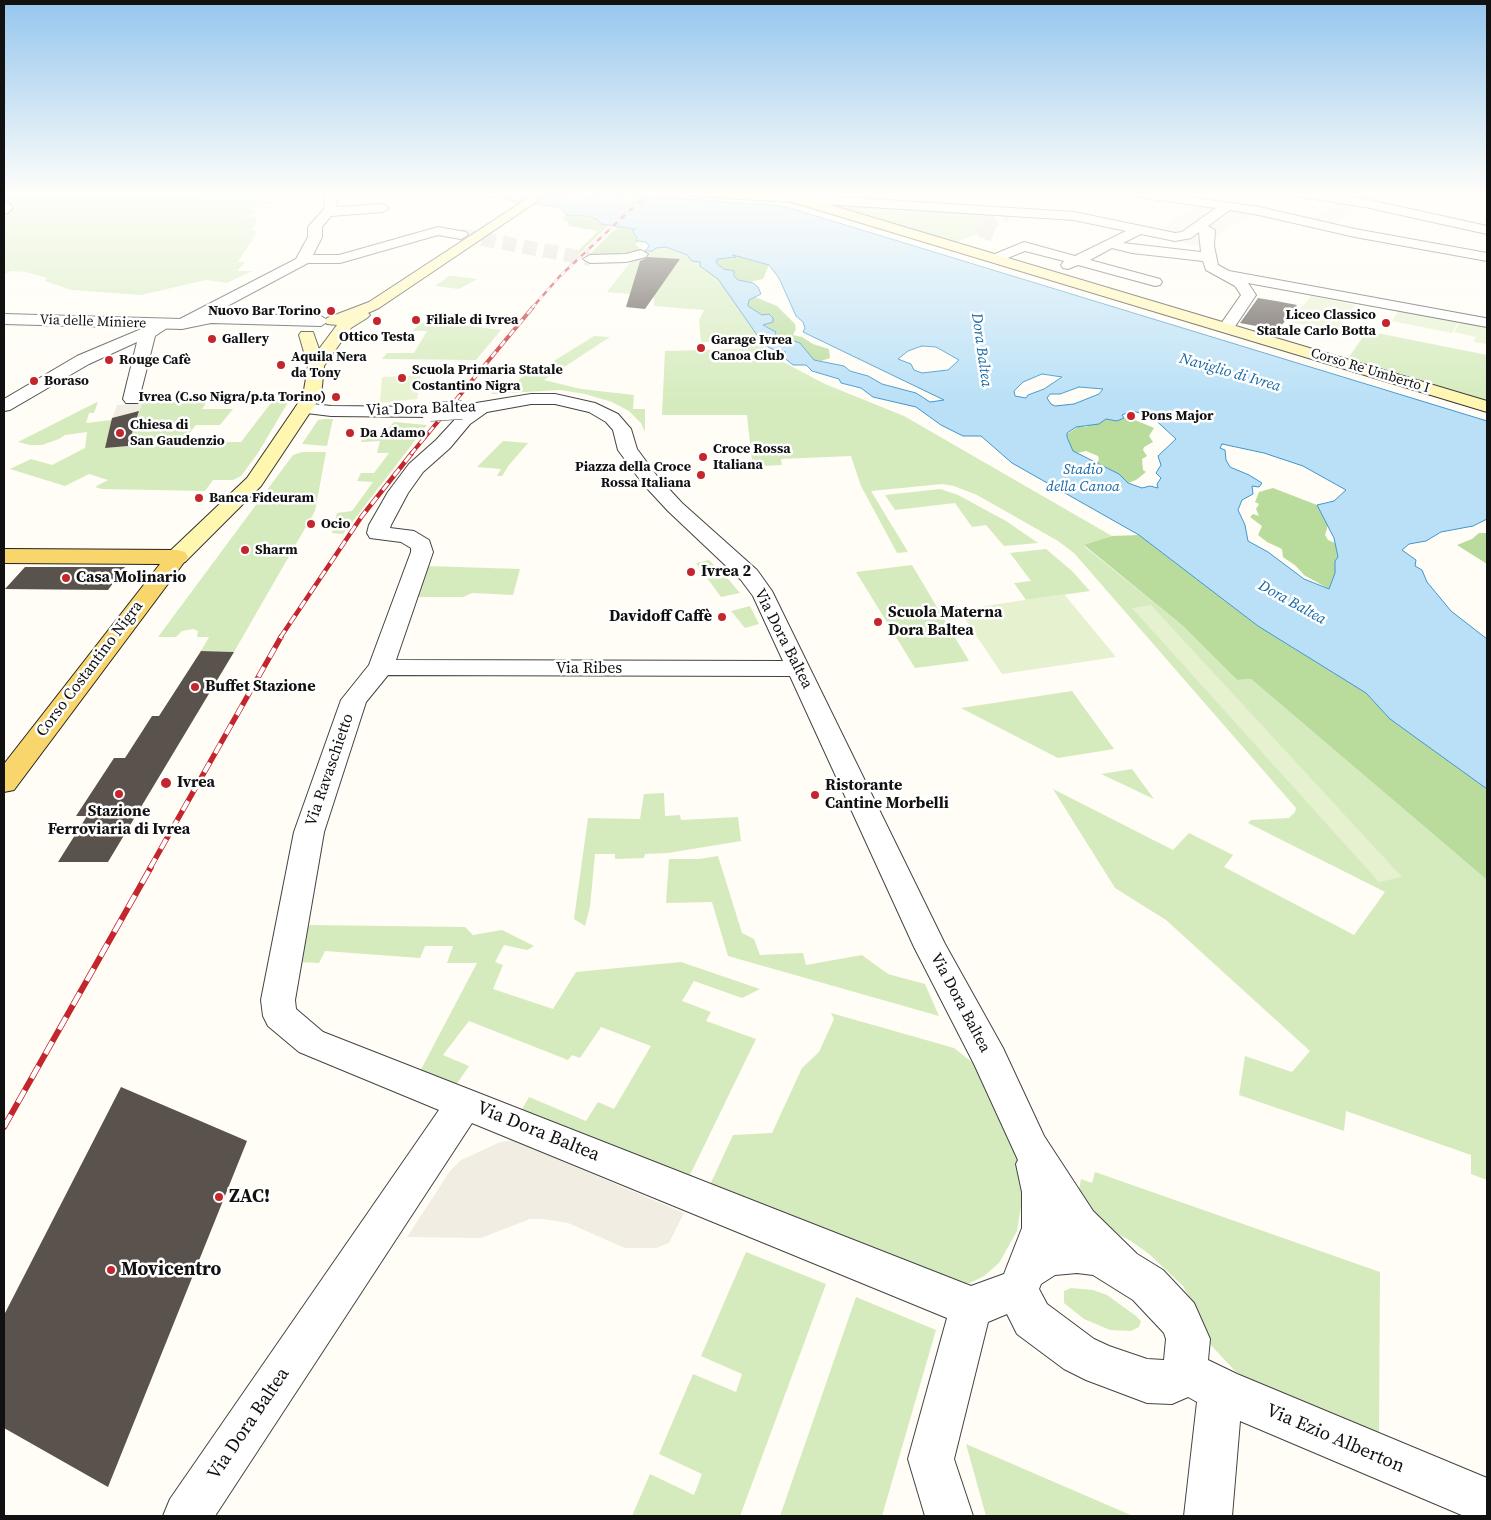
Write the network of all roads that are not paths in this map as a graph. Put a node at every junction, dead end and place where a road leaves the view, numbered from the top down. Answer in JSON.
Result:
{"nodes":[{"id":1,"x":292,"y":263,"type":"edge"},
{"id":2,"x":437,"y":263,"type":"edge"},
{"id":3,"x":1011,"y":263,"type":"edge"},
{"id":4,"x":1072,"y":263,"type":"edge"},
{"id":5,"x":1084,"y":263,"type":"edge"},
{"id":6,"x":1120,"y":263,"type":"edge"},
{"id":7,"x":1210,"y":263,"type":"edge"},
{"id":8,"x":1115,"y":271,"type":"junction"},
{"id":9,"x":1049,"y":275,"type":"junction"},
{"id":10,"x":1228,"y":276,"type":"junction"},
{"id":11,"x":1155,"y":282,"type":"dead end"},
{"id":12,"x":4,"y":319,"type":"edge"},
{"id":13,"x":1484,"y":323,"type":"dead end"},
{"id":14,"x":174,"y":324,"type":"junction"},
{"id":15,"x":335,"y":324,"type":"junction"},
{"id":16,"x":1226,"y":328,"type":"junction"},
{"id":17,"x":147,"y":334,"type":"junction"},
{"id":18,"x":307,"y":335,"type":"junction"},
{"id":19,"x":316,"y":366,"type":"junction"},
{"id":20,"x":132,"y":399,"type":"dead end"},
{"id":21,"x":4,"y":406,"type":"edge"},
{"id":22,"x":1487,"y":406,"type":"edge"},
{"id":23,"x":482,"y":407,"type":"junction"},
{"id":24,"x":304,"y":408,"type":"junction"},
{"id":25,"x":4,"y":556,"type":"edge"},
{"id":26,"x":177,"y":557,"type":"junction"},
{"id":27,"x":381,"y":667,"type":"junction"},
{"id":28,"x":798,"y":669,"type":"junction"},
{"id":29,"x":4,"y":783,"type":"edge"},
{"id":30,"x":465,"y":1103,"type":"junction"},
{"id":31,"x":1031,"y":1148,"type":"junction"},
{"id":32,"x":1122,"y":1268,"type":"junction"},
{"id":33,"x":1021,"y":1280,"type":"junction"},
{"id":34,"x":971,"y":1307,"type":"junction"},
{"id":35,"x":1203,"y":1381,"type":"junction"},
{"id":36,"x":1487,"y":1502,"type":"edge"},
{"id":37,"x":187,"y":1516,"type":"edge"},
{"id":38,"x":949,"y":1516,"type":"edge"},
{"id":39,"x":1208,"y":1516,"type":"edge"}],
"edges":[{"from":1,"to":14,"type":"street"},
{"from":2,"to":15,"type":"main road","name":"Corso Costantino Nigra"},
{"from":3,"to":9,"type":"main road","name":"Corso Re Umberto I"},
{"from":4,"to":9,"type":"street"},
{"from":5,"to":8,"type":"street"},
{"from":6,"to":8,"type":"street"},
{"from":7,"to":10,"type":"street"},
{"from":8,"to":11,"type":"street"},
{"from":9,"to":16,"type":"main road","name":"Corso Re Umberto I"},
{"from":10,"to":13,"type":"street"},
{"from":10,"to":16,"type":"street"},
{"from":12,"to":14,"type":"street","name":"Via delle Miniere"},
{"from":14,"to":15,"type":"street","name":"Via delle Miniere"},
{"from":14,"to":17,"type":"street"},
{"from":14,"to":18,"type":"street","name":"Via delle Miniere"},
{"from":15,"to":18,"type":"main road"},
{"from":15,"to":18,"type":"main road"},
{"from":15,"to":19,"type":"main road","name":"Corso Costantino Nigra"},
{"from":16,"to":22,"type":"main road","name":"Corso Re Umberto I"},
{"from":17,"to":20,"type":"street"},
{"from":17,"to":21,"type":"street"},
{"from":18,"to":19,"type":"main road","name":"Corso Costantino Nigra"},
{"from":19,"to":24,"type":"main road","name":"Corso Costantino Nigra"},
{"from":23,"to":24,"type":"street","name":"Via Dora Baltea","bridge":true},
{"from":23,"to":27,"type":"street","name":"Via Ravaschietto"},
{"from":23,"to":28,"type":"street","name":"Via Dora Baltea"},
{"from":24,"to":26,"type":"main road","name":"Corso Costantino Nigra"},
{"from":25,"to":26,"type":"main road"},
{"from":26,"to":29,"type":"main road","name":"Corso Costantino Nigra"},
{"from":27,"to":28,"type":"street","name":"Via Ribes"},
{"from":27,"to":30,"type":"street","name":"Via Ravaschietto"},
{"from":28,"to":31,"type":"street","name":"Via Dora Baltea"},
{"from":30,"to":34,"type":"street","name":"Via Dora Baltea"},
{"from":30,"to":37,"type":"street","name":"Via Dora Baltea"},
{"from":31,"to":32,"type":"street","name":"Via Dora Baltea"},
{"from":31,"to":33,"type":"street","name":"Via Dora Baltea"},
{"from":32,"to":33,"type":"street"},
{"from":32,"to":35,"type":"street"},
{"from":33,"to":34,"type":"street"},
{"from":33,"to":35,"type":"street"},
{"from":34,"to":38,"type":"street"},
{"from":35,"to":36,"type":"street","name":"Via Ezio Alberton"},
{"from":35,"to":39,"type":"street"}]}
